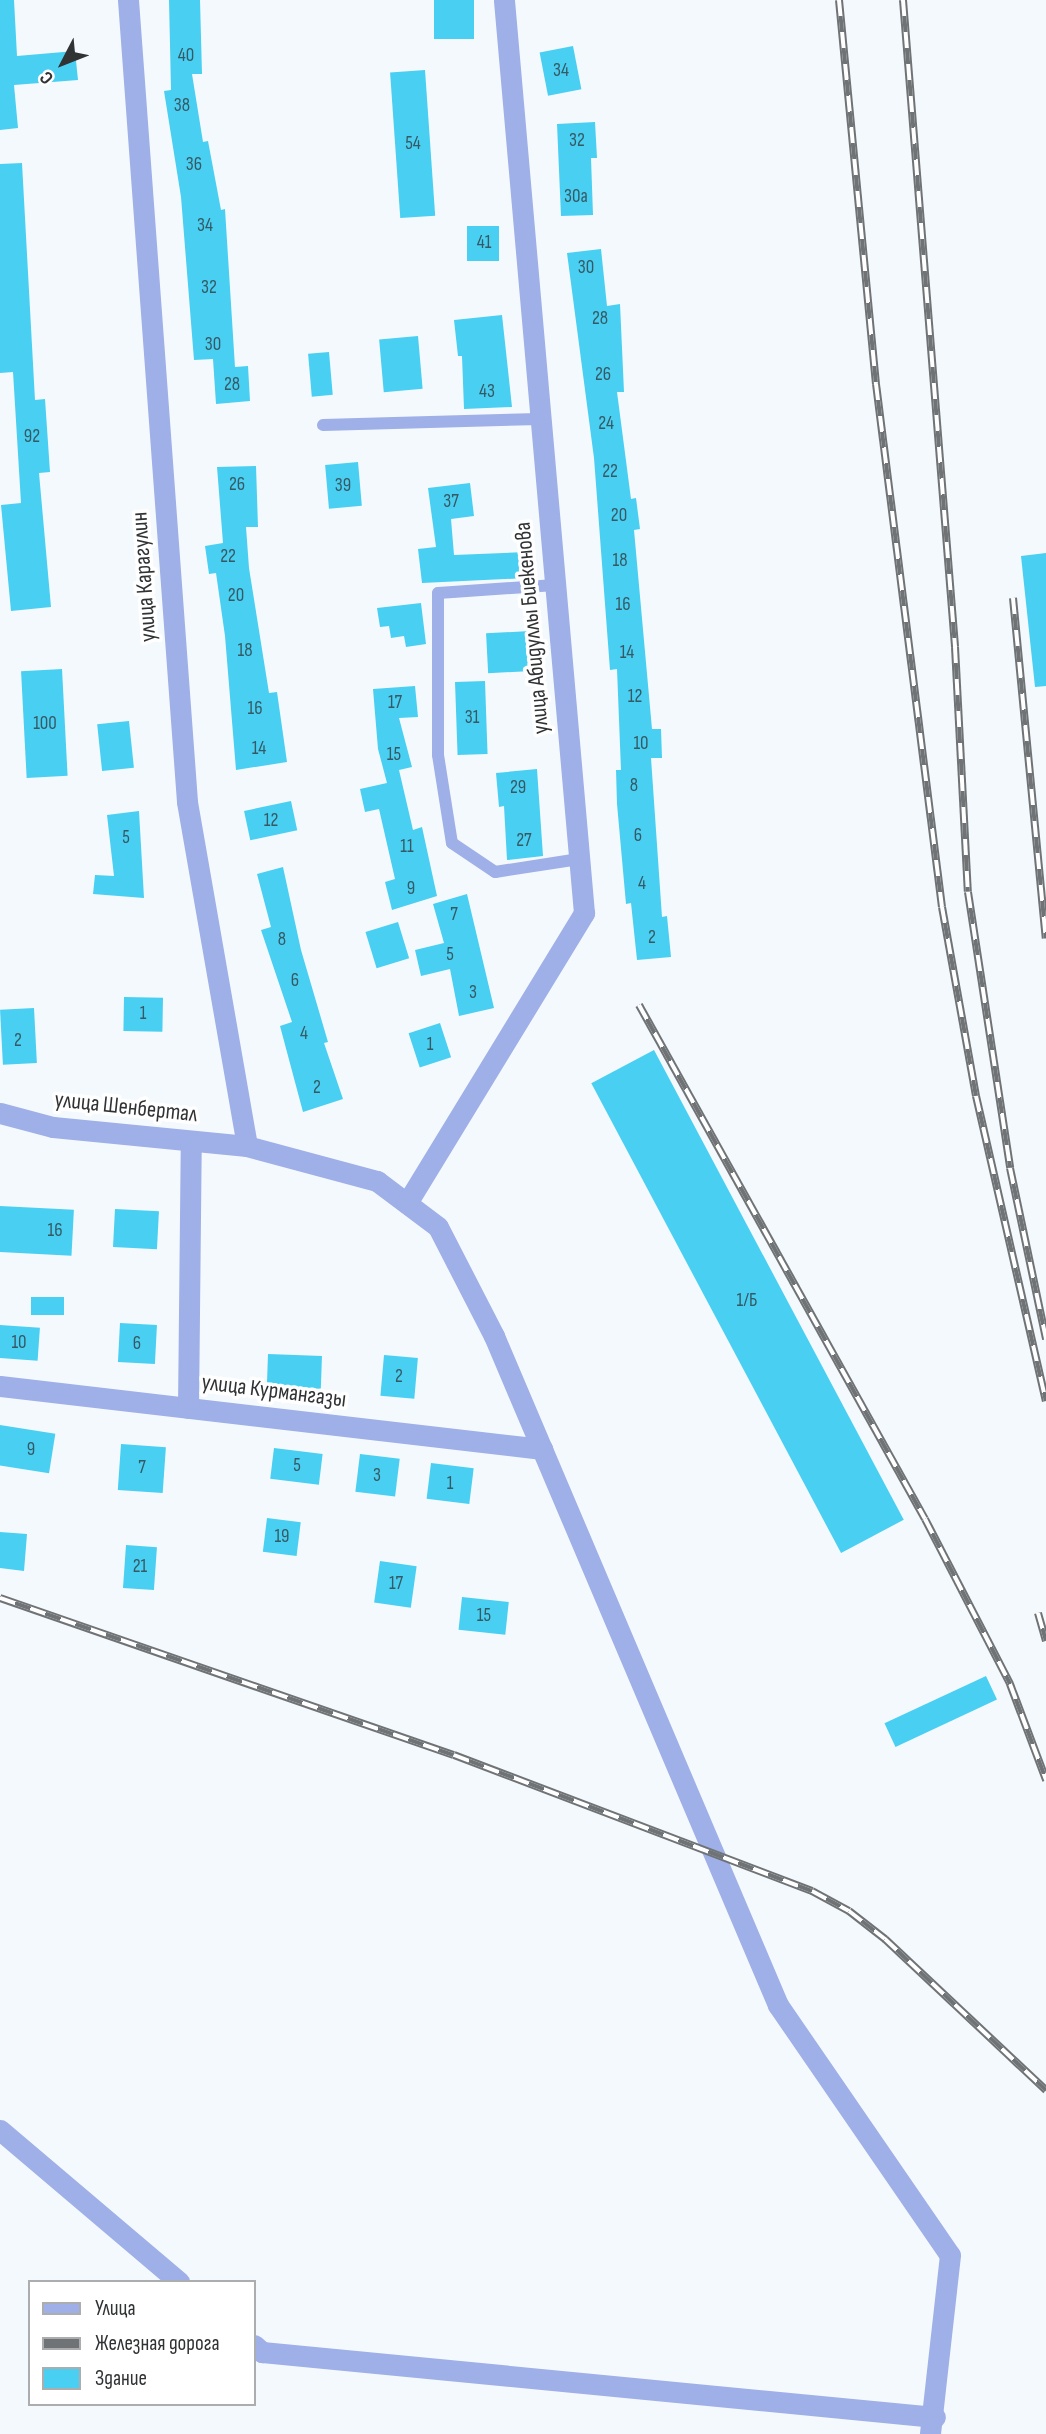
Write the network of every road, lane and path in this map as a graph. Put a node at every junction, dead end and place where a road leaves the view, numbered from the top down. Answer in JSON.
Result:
{"nodes":[{"id":1,"x":128,"y":0,"type":"edge"},
{"id":2,"x":504,"y":0,"type":"edge"},
{"id":3,"x":540,"y":418,"type":"junction"},
{"id":4,"x":323,"y":425,"type":"dead end"},
{"id":5,"x":555,"y":585,"type":"junction"},
{"id":6,"x":579,"y":859,"type":"junction"},
{"id":7,"x":0,"y":1113,"type":"edge"},
{"id":8,"x":191,"y":1141,"type":"junction"},
{"id":9,"x":247,"y":1146,"type":"junction"},
{"id":10,"x":407,"y":1203,"type":"junction"},
{"id":11,"x":0,"y":1386,"type":"edge"},
{"id":12,"x":188,"y":1408,"type":"junction"},
{"id":13,"x":542,"y":1449,"type":"junction"},
{"id":14,"x":0,"y":2130,"type":"edge"},
{"id":15,"x":177,"y":2280,"type":"edge"},
{"id":16,"x":256,"y":2347,"type":"edge"},
{"id":17,"x":932,"y":2426,"type":"edge"}],
"edges":[{"from":1,"to":9,"type":"street","name":"улица Карагулин"},
{"from":2,"to":3,"type":"street","name":"улица Абидуллы Биекенова"},
{"from":3,"to":4,"type":"lane"},
{"from":3,"to":5,"type":"street","name":"улица Абидуллы Биекенова"},
{"from":5,"to":6,"type":"street","name":"улица Абидуллы Биекенова"},
{"from":5,"to":6,"type":"lane"},
{"from":6,"to":10,"type":"street","name":"улица Абидуллы Биекенова"},
{"from":7,"to":8,"type":"street","name":"улица Шенбертал"},
{"from":8,"to":9,"type":"street","name":"улица Шенбертал"},
{"from":8,"to":12,"type":"street"},
{"from":9,"to":10,"type":"street","name":"улица Шенбертал"},
{"from":10,"to":13,"type":"street","name":"улица Шенбертал"},
{"from":11,"to":12,"type":"street","name":"улица Курмангазы"},
{"from":12,"to":13,"type":"street","name":"улица Курмангазы"},
{"from":13,"to":17,"type":"street","name":"улица Шенбертал"},
{"from":14,"to":15,"type":"street"},
{"from":16,"to":17,"type":"street"}]}
